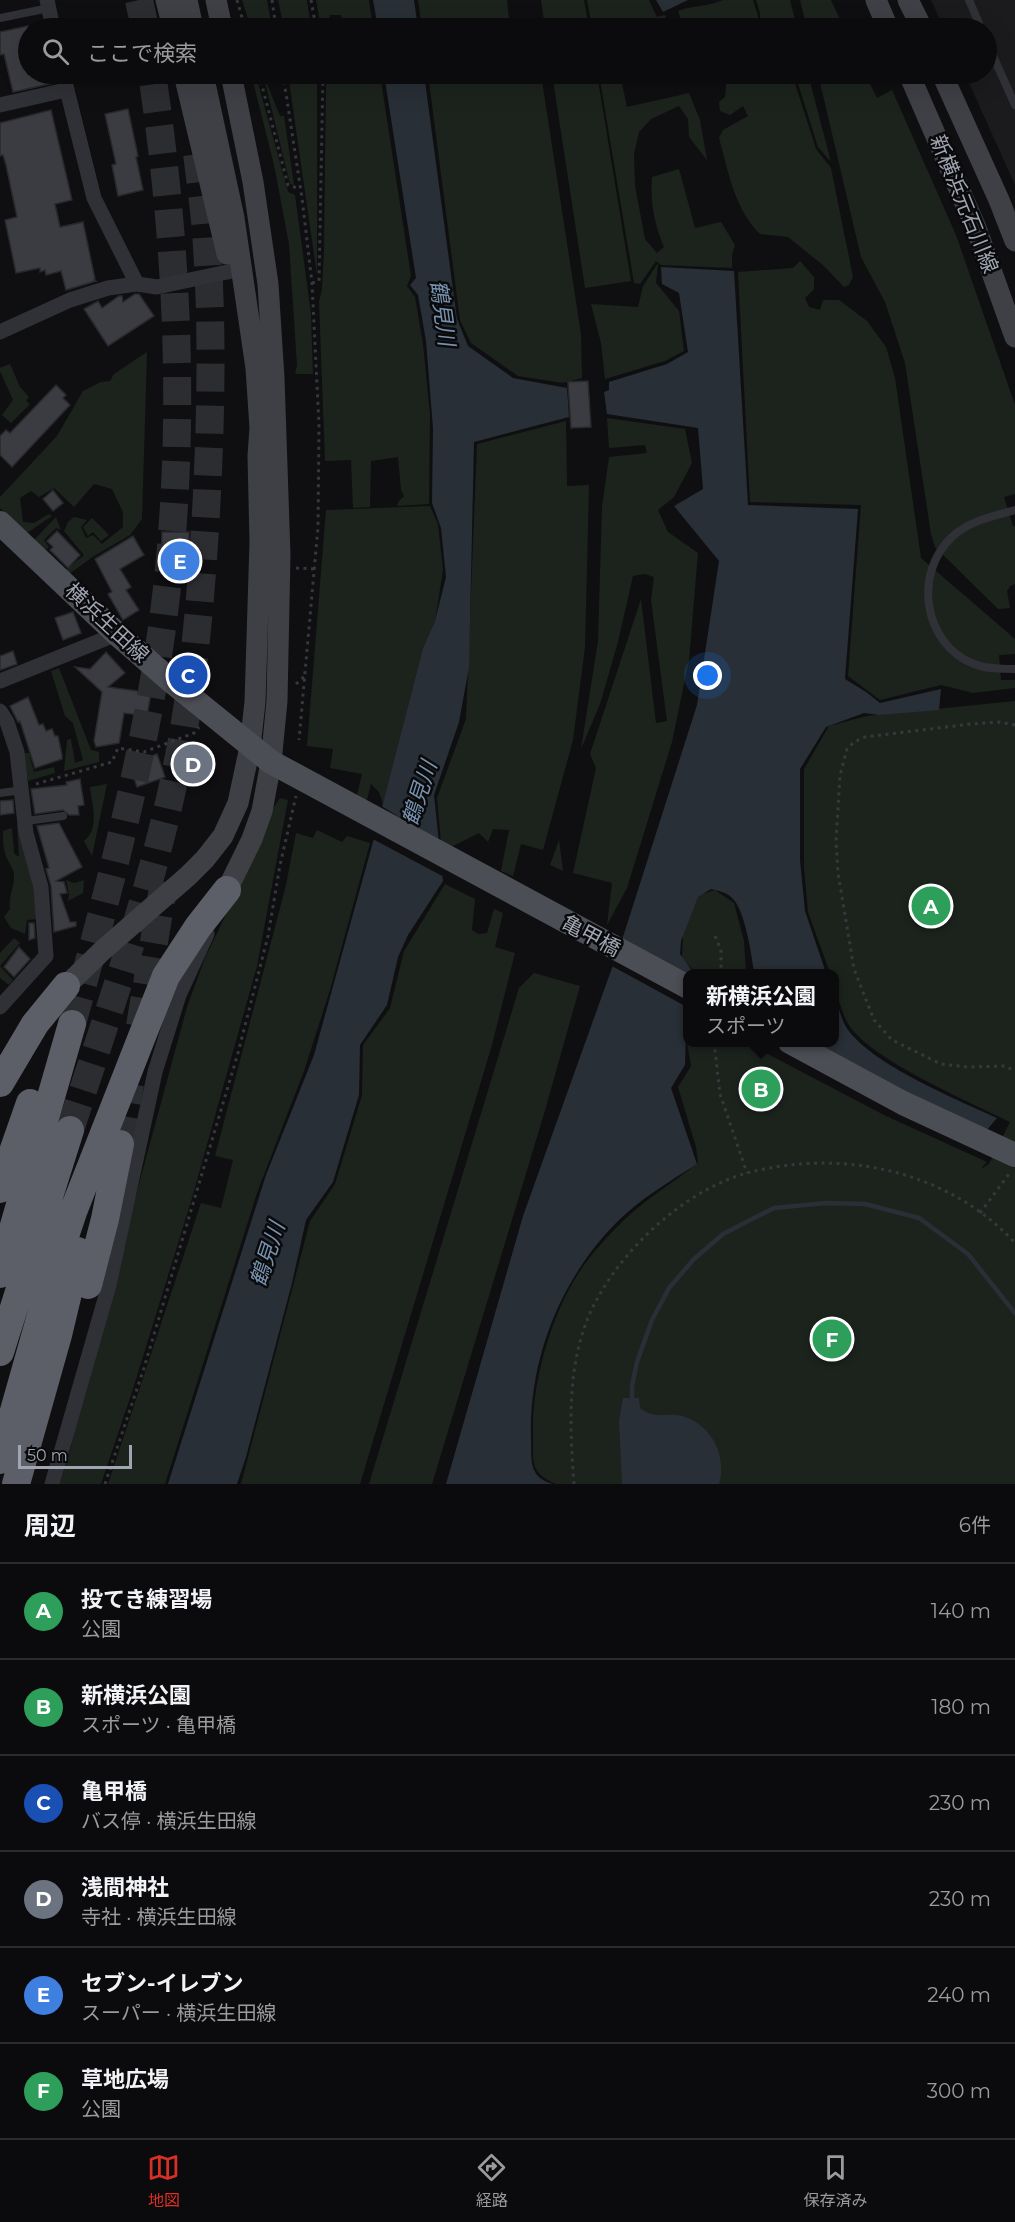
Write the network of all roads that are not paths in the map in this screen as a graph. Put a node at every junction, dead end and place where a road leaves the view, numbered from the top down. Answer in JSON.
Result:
{"nodes":[{"id":1,"x":166,"y":0,"type":"edge"},
{"id":2,"x":187,"y":0,"type":"edge"},
{"id":3,"x":198,"y":0,"type":"edge"},
{"id":4,"x":216,"y":0,"type":"edge"},
{"id":5,"x":876,"y":0,"type":"edge"},
{"id":6,"x":908,"y":0,"type":"edge"},
{"id":7,"x":969,"y":0,"type":"edge"},
{"id":8,"x":48,"y":4,"type":"edge"},
{"id":9,"x":0,"y":18,"type":"edge"},
{"id":10,"x":170,"y":18,"type":"edge"},
{"id":11,"x":191,"y":18,"type":"edge"},
{"id":12,"x":202,"y":18,"type":"edge"},
{"id":13,"x":220,"y":18,"type":"edge"},
{"id":14,"x":884,"y":18,"type":"edge"},
{"id":15,"x":917,"y":18,"type":"edge"},
{"id":16,"x":977,"y":18,"type":"edge"},
{"id":17,"x":997,"y":63,"type":"edge"},
{"id":18,"x":65,"y":84,"type":"edge"},
{"id":19,"x":186,"y":84,"type":"edge"},
{"id":20,"x":206,"y":84,"type":"edge"},
{"id":21,"x":216,"y":84,"type":"edge"},
{"id":22,"x":233,"y":84,"type":"edge"},
{"id":23,"x":913,"y":84,"type":"edge"},
{"id":24,"x":947,"y":84,"type":"edge"},
{"id":25,"x":66,"y":90,"type":"junction"},
{"id":26,"x":0,"y":105,"type":"edge"},
{"id":27,"x":1015,"y":105,"type":"edge"},
{"id":28,"x":226,"y":154,"type":"junction"},
{"id":29,"x":1015,"y":240,"type":"edge"},
{"id":30,"x":232,"y":272,"type":"junction"},
{"id":31,"x":137,"y":284,"type":"junction"},
{"id":32,"x":0,"y":332,"type":"edge"},
{"id":33,"x":1015,"y":337,"type":"edge"},
{"id":34,"x":258,"y":456,"type":"junction"},
{"id":35,"x":276,"y":477,"type":"junction"},
{"id":36,"x":1012,"y":511,"type":"edge"},
{"id":37,"x":0,"y":523,"type":"edge"},
{"id":38,"x":117,"y":634,"type":"junction"},
{"id":39,"x":1015,"y":669,"type":"edge"},
{"id":40,"x":0,"y":681,"type":"edge"},
{"id":41,"x":0,"y":711,"type":"edge"},
{"id":42,"x":250,"y":747,"type":"junction"},
{"id":43,"x":272,"y":762,"type":"junction"},
{"id":44,"x":301,"y":788,"type":"joint"},
{"id":45,"x":23,"y":789,"type":"junction"},
{"id":46,"x":0,"y":793,"type":"edge"},
{"id":47,"x":63,"y":816,"type":"dead end"},
{"id":48,"x":26,"y":821,"type":"junction"},
{"id":49,"x":227,"y":890,"type":"junction"},
{"id":50,"x":683,"y":985,"type":"edge"},
{"id":51,"x":66,"y":986,"type":"junction"},
{"id":52,"x":0,"y":1007,"type":"edge"},
{"id":53,"x":799,"y":1047,"type":"edge"},
{"id":54,"x":0,"y":1060,"type":"edge"},
{"id":55,"x":0,"y":1083,"type":"edge"},
{"id":56,"x":113,"y":1109,"type":"junction"},
{"id":57,"x":70,"y":1130,"type":"tunnel mouth"},
{"id":58,"x":120,"y":1144,"type":"tunnel mouth"},
{"id":59,"x":1015,"y":1155,"type":"edge"},
{"id":60,"x":0,"y":1189,"type":"edge"},
{"id":61,"x":0,"y":1274,"type":"edge"},
{"id":62,"x":0,"y":1352,"type":"edge"},
{"id":63,"x":0,"y":1460,"type":"edge"},
{"id":64,"x":16,"y":1484,"type":"edge"},
{"id":65,"x":33,"y":1484,"type":"edge"},
{"id":66,"x":51,"y":1484,"type":"edge"}],
"edges":[{"from":1,"to":10,"type":"street"},
{"from":2,"to":11,"type":"street"},
{"from":3,"to":12,"type":"street"},
{"from":4,"to":13,"type":"street"},
{"from":5,"to":14,"type":"street"},
{"from":6,"to":15,"type":"street"},
{"from":7,"to":16,"type":"lane"},
{"from":8,"to":9,"type":"lane"},
{"from":17,"to":27,"type":"lane"},
{"from":18,"to":25,"type":"street"},
{"from":19,"to":30,"type":"street"},
{"from":20,"to":28,"type":"street"},
{"from":21,"to":28,"type":"street"},
{"from":22,"to":35,"type":"street"},
{"from":23,"to":33,"type":"street","name":"新横浜元石川線"},
{"from":24,"to":29,"type":"street","name":"新横浜元石川線"},
{"from":25,"to":26,"type":"street"},
{"from":25,"to":31,"type":"street"},
{"from":28,"to":34,"type":"street"},
{"from":28,"to":35,"type":"street"},
{"from":30,"to":31,"type":"street"},
{"from":30,"to":34,"type":"street"},
{"from":31,"to":32,"type":"street"},
{"from":34,"to":42,"type":"street"},
{"from":35,"to":43,"type":"street"},
{"from":36,"to":39,"type":"lane"},
{"from":37,"to":38,"type":"main road","name":"横浜生田線"},
{"from":38,"to":40,"type":"street"},
{"from":38,"to":42,"type":"main road","name":"横浜生田線"},
{"from":41,"to":45,"type":"street"},
{"from":42,"to":43,"type":"main road","name":"横浜生田線"},
{"from":42,"to":51,"type":"street"},
{"from":43,"to":44,"type":"main road","name":"横浜生田線"},
{"from":43,"to":49,"type":"street"},
{"from":44,"to":50,"type":"main road","name":"亀甲橋"},
{"from":45,"to":46,"type":"lane"},
{"from":45,"to":48,"type":"street"},
{"from":47,"to":48,"type":"lane"},
{"from":48,"to":52,"type":"street"},
{"from":49,"to":56,"type":"highway"},
{"from":49,"to":66,"type":"street"},
{"from":51,"to":54,"type":"street"},
{"from":51,"to":55,"type":"highway"},
{"from":53,"to":59,"type":"main road"},
{"from":56,"to":63,"type":"highway"},
{"from":56,"to":64,"type":"highway"},
{"from":57,"to":62,"type":"highway"},
{"from":58,"to":65,"type":"highway"},
{"from":60,"to":61,"type":"highway"}]}
